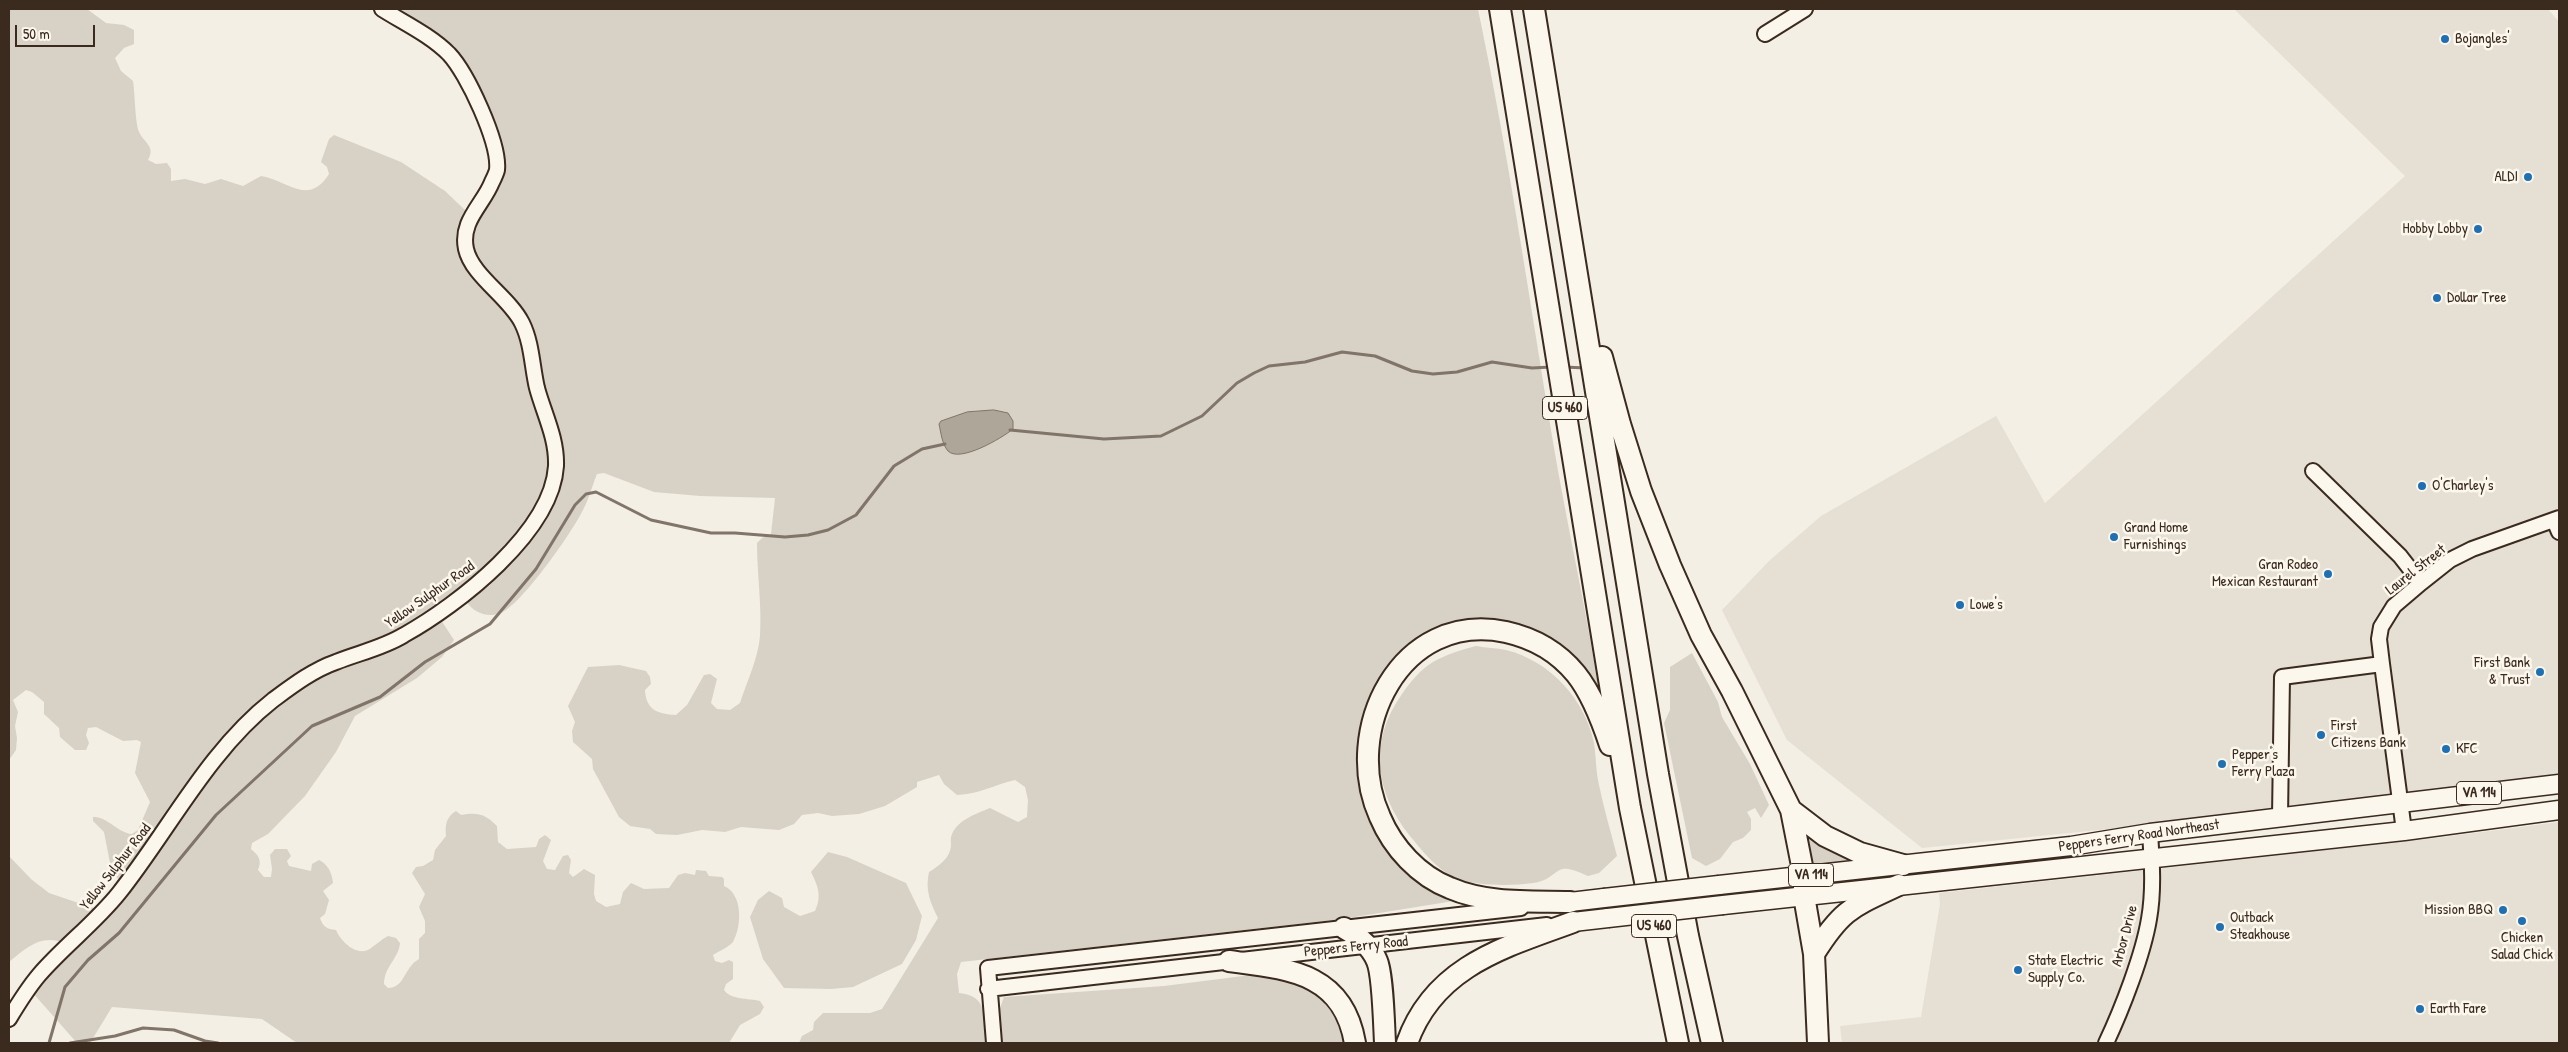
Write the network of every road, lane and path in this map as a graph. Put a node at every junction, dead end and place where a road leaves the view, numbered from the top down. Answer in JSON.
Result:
{"nodes":[{"id":1,"x":382,"y":9,"type":"edge"},
{"id":2,"x":1500,"y":9,"type":"edge"},
{"id":3,"x":1534,"y":9,"type":"edge"},
{"id":4,"x":1805,"y":9,"type":"edge"},
{"id":5,"x":1765,"y":34,"type":"dead end"},
{"id":6,"x":1579,"y":290,"type":"junction"},
{"id":7,"x":2313,"y":471,"type":"dead end"},
{"id":8,"x":2558,"y":524,"type":"edge"},
{"id":9,"x":2421,"y":583,"type":"junction"},
{"id":10,"x":2382,"y":664,"type":"junction"},
{"id":11,"x":2559,"y":784,"type":"edge"},
{"id":12,"x":2399,"y":802,"type":"junction"},
{"id":13,"x":1630,"y":808,"type":"junction"},
{"id":14,"x":1791,"y":810,"type":"junction"},
{"id":15,"x":2559,"y":810,"type":"edge"},
{"id":16,"x":2280,"y":817,"type":"junction"},
{"id":17,"x":2404,"y":831,"type":"junction"},
{"id":18,"x":2150,"y":834,"type":"junction"},
{"id":19,"x":2152,"y":859,"type":"junction"},
{"id":20,"x":1903,"y":865,"type":"junction"},
{"id":21,"x":1719,"y":885,"type":"joint"},
{"id":22,"x":1804,"y":886,"type":"junction"},
{"id":23,"x":1899,"y":886,"type":"junction"},
{"id":24,"x":1570,"y":902,"type":"junction"},
{"id":25,"x":1723,"y":905,"type":"joint"},
{"id":26,"x":1573,"y":922,"type":"junction"},
{"id":27,"x":1344,"y":928,"type":"junction"},
{"id":28,"x":1368,"y":946,"type":"junction"},
{"id":29,"x":1814,"y":954,"type":"junction"},
{"id":30,"x":1229,"y":961,"type":"junction"},
{"id":31,"x":988,"y":989,"type":"junction"},
{"id":32,"x":9,"y":1019,"type":"edge"},
{"id":33,"x":994,"y":1043,"type":"edge"},
{"id":34,"x":1355,"y":1043,"type":"edge"},
{"id":35,"x":1386,"y":1043,"type":"edge"},
{"id":36,"x":1408,"y":1043,"type":"edge"},
{"id":37,"x":1678,"y":1043,"type":"edge"},
{"id":38,"x":1712,"y":1043,"type":"edge"},
{"id":39,"x":1818,"y":1043,"type":"edge"},
{"id":40,"x":2106,"y":1043,"type":"edge"}],
"edges":[{"from":1,"to":32,"type":"street","name":"Yellow Sulphur Road"},
{"from":2,"to":13,"type":"highway","number":"US 460"},
{"from":3,"to":6,"type":"highway","number":"US 460"},
{"from":4,"to":5,"type":"street"},
{"from":6,"to":14,"type":"highway"},
{"from":6,"to":38,"type":"highway","number":"US 460"},
{"from":7,"to":9,"type":"street"},
{"from":8,"to":9,"type":"street","name":"Laurel Street"},
{"from":9,"to":10,"type":"street","name":"Laurel Street"},
{"from":10,"to":12,"type":"street","name":"Laurel Street"},
{"from":10,"to":16,"type":"street"},
{"from":11,"to":12,"type":"main road","name":"Peppers Ferry Road Northeast","number":"VA 114"},
{"from":12,"to":16,"type":"main road","name":"Peppers Ferry Road Northeast","number":"VA 114"},
{"from":12,"to":17,"type":"street","name":"Laurel Street"},
{"from":13,"to":24,"type":"highway"},
{"from":13,"to":37,"type":"highway","number":"US 460"},
{"from":14,"to":20,"type":"highway"},
{"from":14,"to":22,"type":"highway"},
{"from":15,"to":17,"type":"main road","name":"Peppers Ferry Road Northeast","number":"VA 114"},
{"from":16,"to":18,"type":"main road","name":"Peppers Ferry Road Northeast","number":"VA 114"},
{"from":17,"to":19,"type":"main road","name":"Peppers Ferry Road Northeast","number":"VA 114"},
{"from":18,"to":19,"type":"street","name":"Arbor Drive"},
{"from":18,"to":20,"type":"main road","name":"Peppers Ferry Road Northeast","number":"VA 114"},
{"from":19,"to":23,"type":"main road","name":"Peppers Ferry Road Northeast","number":"VA 114"},
{"from":19,"to":40,"type":"street","name":"Arbor Drive"},
{"from":20,"to":22,"type":"main road","name":"Peppers Ferry Road Northeast","number":"VA 114"},
{"from":21,"to":22,"type":"main road","name":"Peppers Ferry Road Northeast","number":"VA 114"},
{"from":21,"to":24,"type":"main road","name":"Peppers Ferry Road","number":"VA 114","bridge":true},
{"from":22,"to":23,"type":"main road","name":"Peppers Ferry Road Northeast","number":"VA 114"},
{"from":22,"to":25,"type":"main road","name":"Peppers Ferry Road Northeast","number":"VA 114"},
{"from":22,"to":29,"type":"highway"},
{"from":23,"to":29,"type":"highway"},
{"from":24,"to":27,"type":"street","name":"Peppers Ferry Road","number":"VA 114"},
{"from":25,"to":26,"type":"main road","name":"Peppers Ferry Road","number":"VA 114","bridge":true},
{"from":26,"to":28,"type":"street","name":"Peppers Ferry Road","number":"VA 114"},
{"from":26,"to":36,"type":"highway"},
{"from":27,"to":28,"type":"highway"},
{"from":27,"to":31,"type":"street","name":"Peppers Ferry Road","number":"VA 114"},
{"from":28,"to":30,"type":"street","name":"Peppers Ferry Road","number":"VA 114"},
{"from":28,"to":35,"type":"highway"},
{"from":29,"to":39,"type":"highway"},
{"from":30,"to":31,"type":"street","name":"Peppers Ferry Road","number":"VA 114"},
{"from":30,"to":34,"type":"highway"},
{"from":31,"to":33,"type":"street"}]}
